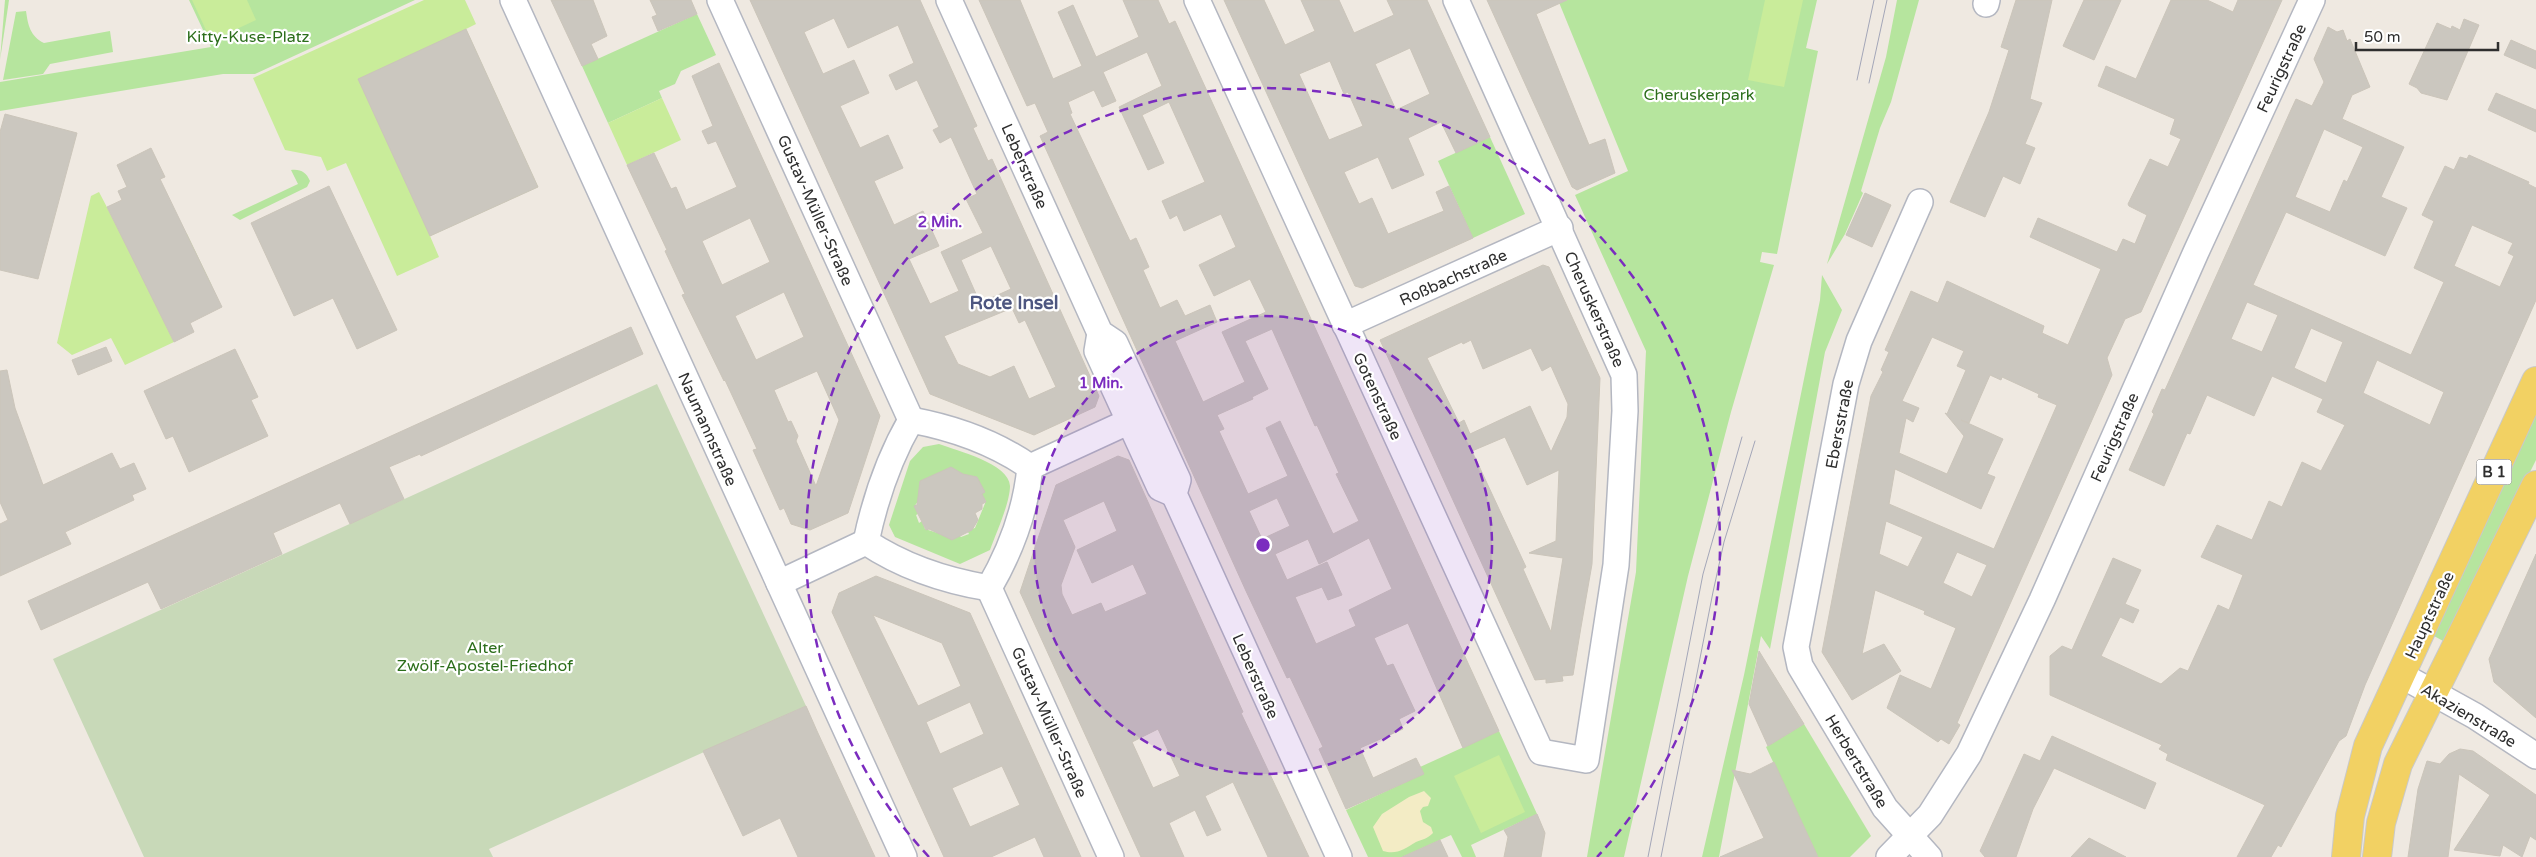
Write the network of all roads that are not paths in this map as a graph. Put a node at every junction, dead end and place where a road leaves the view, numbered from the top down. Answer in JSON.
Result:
{"nodes":[{"id":1,"x":513,"y":0,"type":"edge"},
{"id":2,"x":720,"y":0,"type":"edge"},
{"id":3,"x":950,"y":0,"type":"edge"},
{"id":4,"x":1197,"y":0,"type":"edge"},
{"id":5,"x":1456,"y":0,"type":"edge"},
{"id":6,"x":2312,"y":0,"type":"edge"},
{"id":7,"x":1920,"y":202,"type":"dead end"},
{"id":8,"x":1560,"y":228,"type":"junction"},
{"id":9,"x":1346,"y":325,"type":"junction"},
{"id":10,"x":2536,"y":381,"type":"edge"},
{"id":11,"x":1138,"y":417,"type":"junction"},
{"id":12,"x":911,"y":420,"type":"junction"},
{"id":13,"x":1030,"y":467,"type":"junction"},
{"id":14,"x":2536,"y":485,"type":"edge"},
{"id":15,"x":866,"y":542,"type":"junction"},
{"id":16,"x":778,"y":583,"type":"junction"},
{"id":17,"x":989,"y":588,"type":"junction"},
{"id":18,"x":1797,"y":657,"type":"joint"},
{"id":19,"x":2401,"y":675,"type":"junction"},
{"id":20,"x":2433,"y":692,"type":"junction"},
{"id":21,"x":2536,"y":756,"type":"edge"},
{"id":22,"x":1586,"y":760,"type":"joint"},
{"id":23,"x":1910,"y":836,"type":"junction"},
{"id":24,"x":904,"y":857,"type":"edge"},
{"id":25,"x":1111,"y":857,"type":"edge"},
{"id":26,"x":1338,"y":857,"type":"edge"},
{"id":27,"x":1888,"y":857,"type":"edge"},
{"id":28,"x":1929,"y":857,"type":"edge"},
{"id":29,"x":2346,"y":857,"type":"edge"},
{"id":30,"x":2377,"y":857,"type":"edge"}],
"edges":[{"from":1,"to":16,"type":"street","name":"Naumannstraße"},
{"from":2,"to":12,"type":"street","name":"Gustav-Müller-Straße"},
{"from":3,"to":11,"type":"street","name":"Leberstraße"},
{"from":4,"to":9,"type":"street","name":"Gotenstraße"},
{"from":5,"to":8,"type":"street","name":"Cheruskerstraße"},
{"from":6,"to":23,"type":"street","name":"Feurigstraße"},
{"from":7,"to":18,"type":"street","name":"Ebersstraße"},
{"from":8,"to":9,"type":"street","name":"Roßbachstraße"},
{"from":8,"to":22,"type":"street","name":"Cheruskerstraße"},
{"from":9,"to":22,"type":"street","name":"Gotenstraße"},
{"from":10,"to":19,"type":"main road","name":"Hauptstraße","number":"B 1"},
{"from":11,"to":13,"type":"street"},
{"from":11,"to":26,"type":"street","name":"Leberstraße"},
{"from":12,"to":13,"type":"street"},
{"from":12,"to":15,"type":"street"},
{"from":13,"to":17,"type":"street"},
{"from":14,"to":20,"type":"main road","number":"B 1"},
{"from":15,"to":16,"type":"street"},
{"from":15,"to":17,"type":"street"},
{"from":16,"to":24,"type":"street","name":"Naumannstraße"},
{"from":17,"to":25,"type":"street","name":"Gustav-Müller-Straße"},
{"from":18,"to":23,"type":"street","name":"Herbertstraße"},
{"from":19,"to":20,"type":"street","name":"Akazienstraße"},
{"from":19,"to":29,"type":"main road","name":"Hauptstraße","number":"B 1"},
{"from":20,"to":21,"type":"street","name":"Akazienstraße"},
{"from":20,"to":30,"type":"main road","number":"B 1"},
{"from":23,"to":27,"type":"street","name":"Feurigstraße"},
{"from":23,"to":28,"type":"street","name":"Herbertstraße"}]}
